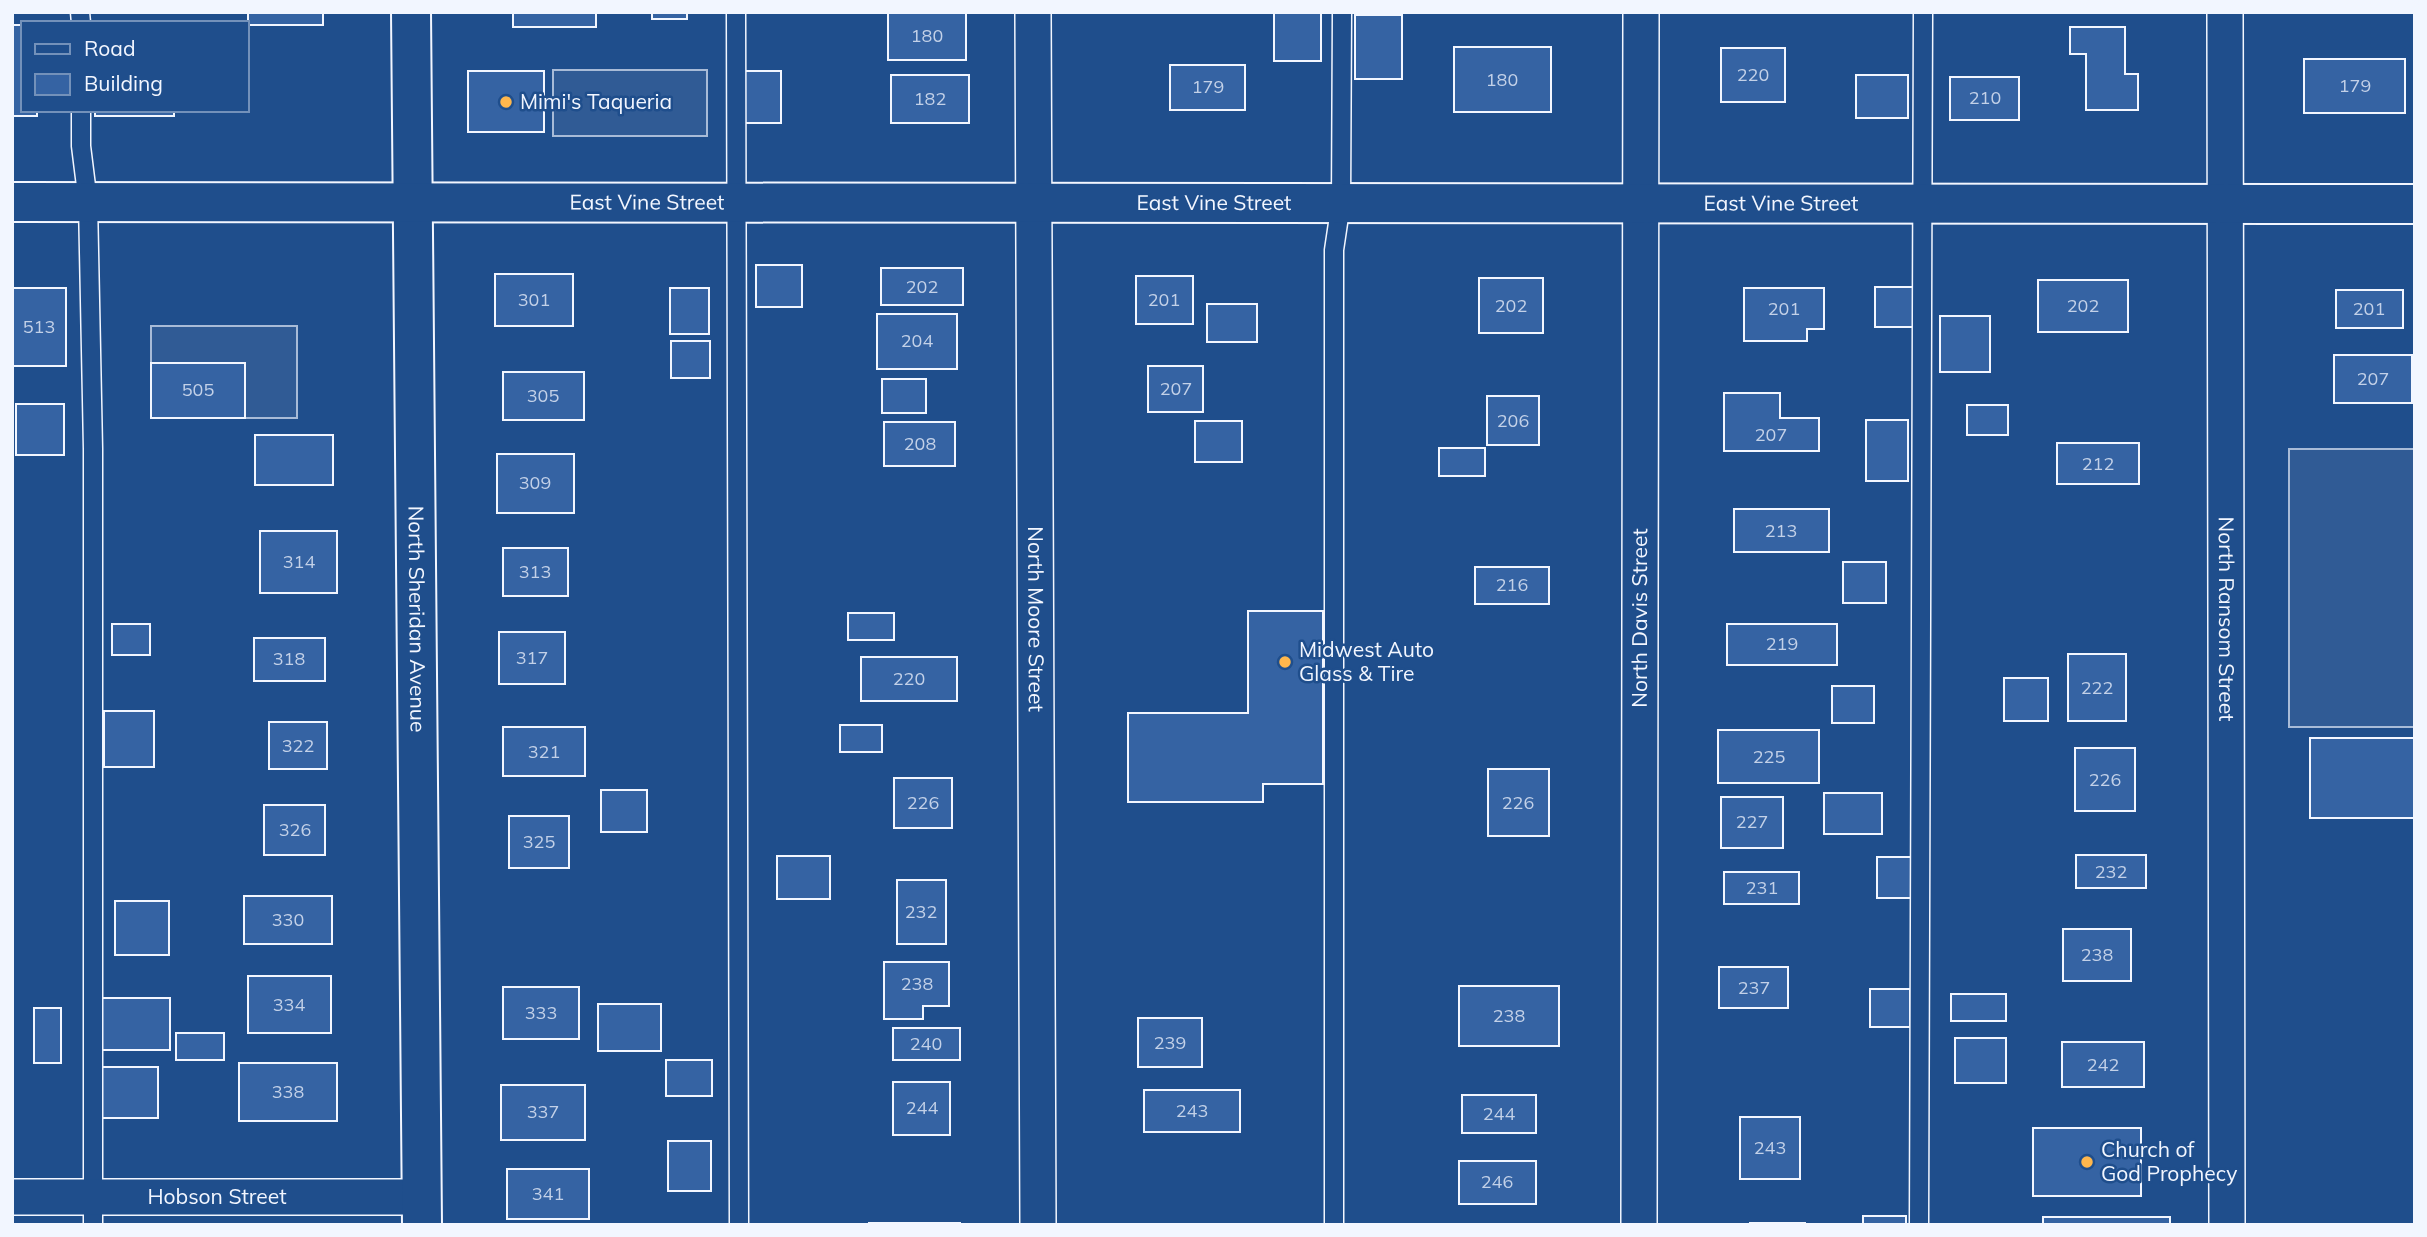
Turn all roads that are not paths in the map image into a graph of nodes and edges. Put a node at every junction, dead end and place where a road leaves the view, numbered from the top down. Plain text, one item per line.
1 (411, 12) edge
2 (736, 12) edge
3 (1033, 12) edge
4 (1342, 12) edge
5 (1641, 12) edge
6 (1923, 12) edge
7 (2225, 12) edge
8 (81, 112) edge
9 (12, 202) edge
10 (88, 202) junction
11 (412, 202) junction
12 (737, 203) junction
13 (1034, 203) junction
14 (1341, 203) junction
15 (1641, 203) junction
16 (1923, 203) junction
17 (2225, 204) junction
18 (2415, 204) edge
19 (12, 1197) edge
20 (93, 1211) edge
21 (421, 1211) edge
22 (739, 1225) edge
23 (1038, 1225) edge
24 (1334, 1225) edge
25 (1639, 1225) edge
26 (1919, 1225) edge
27 (2227, 1225) edge

1 - 11 street, North Sheridan Avenue
2 - 12 lane
3 - 13 street, North Moore Street
4 - 14 lane
5 - 15 street, North Davis Street
6 - 16 lane
7 - 17 street, North Ransom Street
8 - 10 lane
9 - 10 street, East Vine Street
10 - 11 street, East Vine Street
10 - 20 lane
11 - 12 street, East Vine Street
11 - 21 street, North Sheridan Avenue
12 - 13 street, East Vine Street
12 - 22 lane
13 - 14 street, East Vine Street
13 - 23 street, North Moore Street
14 - 15 street, East Vine Street
14 - 24 lane
15 - 16 street, East Vine Street
15 - 25 street, North Davis Street
16 - 17 street, East Vine Street
16 - 26 lane
17 - 18 street, East Vine Street
17 - 27 street, North Ransom Street
19 - 20 street, Hobson Street
20 - 21 street, Hobson Street

